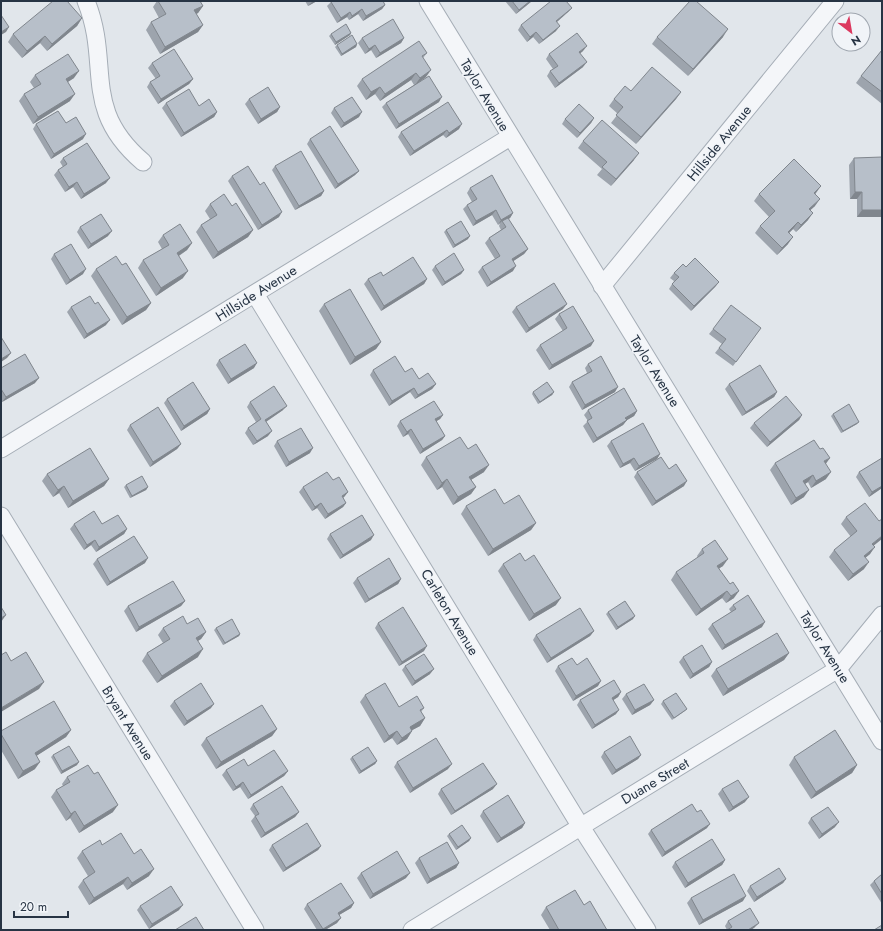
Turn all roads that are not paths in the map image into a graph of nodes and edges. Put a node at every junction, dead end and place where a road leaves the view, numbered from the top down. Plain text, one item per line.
1 (86, 1) edge
2 (428, 1) edge
3 (835, 1) edge
4 (510, 137) junction
5 (143, 162) dead end
6 (602, 286) junction
7 (254, 294) junction
8 (1, 449) edge
9 (1, 516) edge
10 (882, 615) edge
11 (838, 669) junction
12 (882, 741) edge
13 (581, 826) junction
14 (255, 930) edge
15 (412, 930) edge
16 (647, 930) edge

1 - 5 street
2 - 4 street, Taylor Avenue
3 - 6 street, Hillside Avenue
4 - 6 street, Taylor Avenue
4 - 7 street, Hillside Avenue
6 - 11 street, Taylor Avenue
7 - 8 street, Hillside Avenue
7 - 13 street, Carleton Avenue
9 - 14 street, Bryant Avenue
10 - 11 street, Duane Street
11 - 12 street, Taylor Avenue
11 - 13 street, Duane Street
13 - 15 street, Duane Street
13 - 16 street, Carleton Avenue

